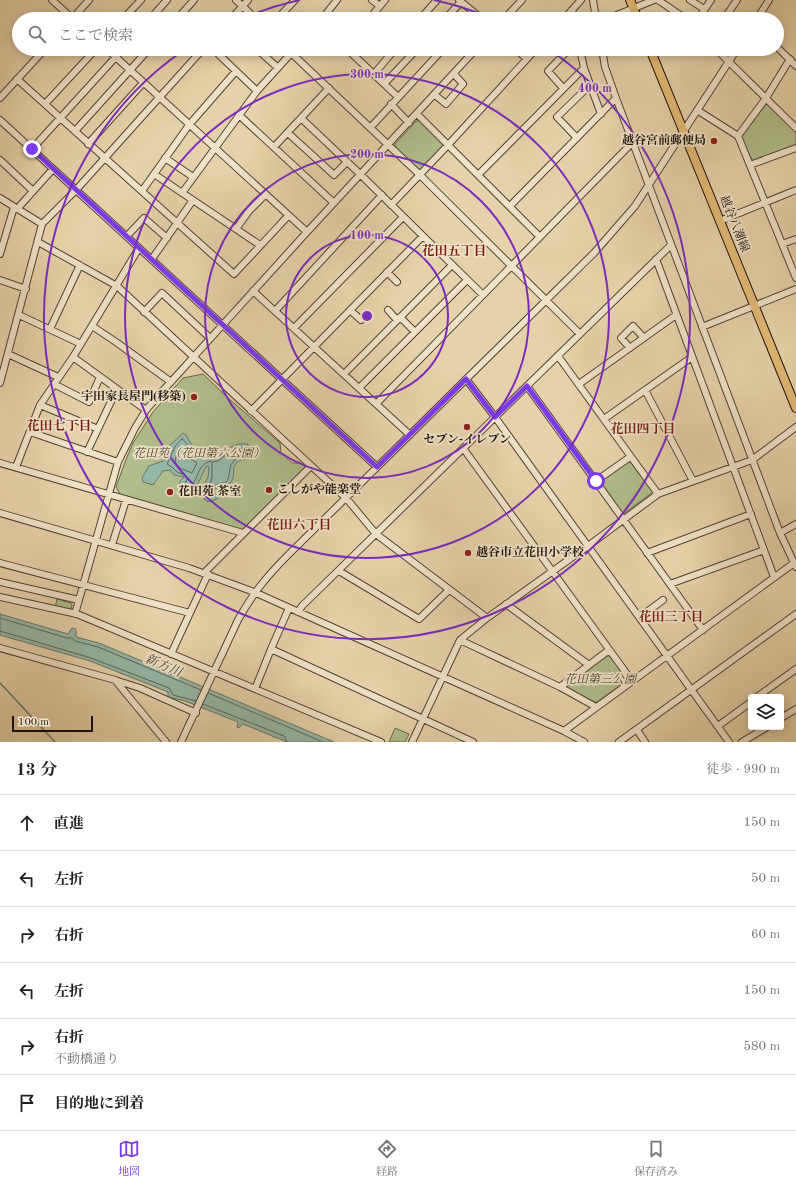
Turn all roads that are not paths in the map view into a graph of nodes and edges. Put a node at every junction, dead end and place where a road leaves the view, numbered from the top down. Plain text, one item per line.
1 (52, 0) edge
2 (89, 0) edge
3 (141, 0) edge
4 (167, 0) edge
5 (236, 0) edge
6 (248, 0) edge
7 (295, 0) edge
8 (337, 0) edge
9 (372, 0) edge
10 (385, 0) edge
11 (436, 0) edge
12 (522, 0) edge
13 (581, 0) edge
14 (593, 0) edge
15 (630, 0) edge
16 (654, 0) edge
17 (658, 0) edge
18 (690, 0) edge
19 (711, 0) edge
20 (737, 0) edge
21 (769, 0) edge
22 (191, 1) edge
23 (460, 1) edge
24 (242, 6) junction
25 (380, 6) junction
26 (634, 9) junction
27 (704, 9) junction
28 (572, 10) edge
29 (65, 12) edge
30 (79, 12) edge
31 (130, 12) edge
32 (156, 12) edge
33 (182, 12) edge
34 (237, 12) edge
35 (248, 12) edge
36 (284, 12) edge
37 (328, 12) edge
38 (375, 12) edge
39 (426, 12) edge
40 (451, 12) edge
41 (473, 12) edge
42 (511, 12) edge
43 (595, 12) edge
44 (626, 12) edge
45 (635, 12) edge
46 (676, 12) edge
47 (702, 12) edge
48 (729, 12) edge
49 (761, 12) edge
50 (784, 53) edge
51 (38, 56) edge
52 (90, 56) edge
53 (143, 56) edge
54 (197, 56) edge
55 (220, 56) edge
56 (265, 56) edge
57 (287, 56) edge
58 (297, 56) edge
59 (355, 56) edge
60 (389, 56) edge
61 (410, 56) edge
62 (436, 56) edge
63 (470, 56) edge
64 (524, 56) edge
65 (530, 56) edge
66 (562, 56) edge
67 (581, 56) edge
68 (603, 56) edge
69 (653, 56) edge
70 (723, 56) edge
71 (733, 56) edge
72 (115, 57) joint
73 (527, 59) junction
74 (790, 59) junction
75 (729, 62) junction
76 (796, 66) edge
77 (278, 68) junction
78 (584, 68) junction
79 (130, 70) junction
80 (236, 71) junction
81 (374, 74) junction
82 (454, 74) junction
83 (17, 79) junction
84 (143, 83) junction
85 (384, 84) junction
86 (590, 85) junction
87 (329, 88) junction
88 (563, 88) junction
89 (257, 91) junction
90 (435, 95) junction
91 (398, 97) junction
92 (0, 98) edge
93 (160, 98) junction
94 (616, 98) junction
95 (766, 98) junction
96 (45, 104) junction
97 (391, 104) junction
98 (697, 110) junction
99 (417, 114) junction
100 (601, 114) junction
101 (239, 115) junction
102 (60, 118) junction
103 (302, 119) junction
104 (0, 120) edge
105 (409, 122) junction
106 (189, 125) junction
107 (370, 128) junction
108 (796, 128) edge
109 (75, 131) junction
110 (684, 131) junction
111 (288, 133) junction
112 (738, 136) junction
113 (577, 138) junction
114 (633, 142) junction
115 (88, 144) junction
116 (388, 145) junction
117 (448, 145) junction
118 (274, 147) junction
119 (215, 148) junction
120 (796, 148) edge
121 (32, 149) junction
122 (105, 158) junction
123 (166, 158) junction
124 (0, 160) edge
125 (347, 162) junction
126 (750, 165) junction
127 (53, 169) junction
128 (154, 174) junction
129 (360, 174) junction
130 (420, 175) junction
131 (478, 175) junction
132 (193, 177) junction
133 (649, 186) junction
134 (76, 190) junction
135 (796, 190) edge
136 (33, 191) junction
137 (142, 191) junction
138 (182, 193) junction
139 (266, 195) junction
140 (382, 195) junction
141 (0, 198) edge
142 (193, 200) junction
143 (765, 202) junction
144 (334, 203) junction
145 (391, 205) junction
146 (510, 206) junction
147 (15, 208) junction
148 (288, 216) junction
149 (403, 217) junction
150 (720, 220) junction
151 (177, 223) junction
152 (42, 224) junction
153 (236, 229) junction
154 (307, 232) junction
155 (127, 236) junction
156 (423, 236) junction
157 (540, 237) junction
158 (166, 238) junction
159 (796, 239) edge
160 (38, 242) junction
161 (782, 244) junction
162 (260, 245) junction
163 (671, 245) junction
164 (139, 248) junction
165 (0, 254) edge
166 (152, 259) junction
167 (656, 259) junction
168 (80, 265) junction
169 (452, 265) junction
170 (512, 266) junction
171 (387, 272) junction
172 (796, 278) edge
173 (0, 280) edge
174 (467, 280) junction
175 (397, 282) dead end
176 (117, 286) junction
177 (26, 288) junction
178 (796, 289) edge
179 (253, 292) junction
180 (483, 296) junction
181 (546, 300) junction
182 (755, 306) junction
183 (350, 310) junction
184 (388, 310) dead end
185 (275, 311) junction
186 (144, 312) junction
187 (19, 315) junction
188 (676, 315) junction
189 (399, 319) junction
190 (361, 320) dead end
191 (223, 324) junction
192 (92, 326) junction
193 (702, 327) junction
194 (294, 328) junction
195 (50, 329) junction
196 (415, 332) junction
197 (580, 334) junction
198 (210, 338) junction
199 (644, 338) junction
200 (81, 344) junction
201 (314, 347) junction
202 (630, 348) junction
203 (8, 354) junction
204 (558, 356) junction
205 (73, 357) junction
206 (193, 357) junction
207 (692, 357) junction
208 (2, 369) edge
209 (344, 374) junction
210 (58, 377) junction
211 (100, 377) junction
212 (282, 379) junction
213 (466, 379) junction
214 (171, 382) junction
215 (0, 383) edge
216 (54, 384) junction
217 (579, 384) junction
218 (527, 386) junction
219 (359, 388) junction
220 (117, 389) junction
221 (645, 390) junction
222 (376, 404) junction
223 (40, 405) junction
224 (796, 408) edge
225 (146, 410) junction
226 (251, 411) junction
227 (495, 417) junction
228 (604, 419) junction
229 (796, 427) edge
230 (98, 429) junction
231 (30, 432) junction
232 (410, 435) junction
233 (463, 448) junction
234 (87, 452) junction
235 (630, 456) junction
236 (752, 460) junction
237 (118, 462) junction
238 (0, 463) edge
239 (311, 466) junction
240 (16, 467) junction
241 (377, 467) junction
242 (733, 467) junction
243 (596, 481) junction
244 (693, 481) junction
245 (108, 494) junction
246 (658, 494) junction
247 (346, 498) junction
248 (126, 500) junction
249 (0, 513) edge
250 (750, 514) junction
251 (623, 520) junction
252 (796, 524) edge
253 (243, 533) junction
254 (780, 533) junction
255 (376, 534) junction
256 (95, 540) junction
257 (112, 545) junction
258 (588, 546) junction
259 (764, 550) junction
260 (647, 553) junction
261 (0, 563) edge
262 (795, 565) edge
263 (338, 570) junction
264 (552, 572) junction
265 (206, 573) junction
266 (774, 577) junction
267 (0, 582) edge
268 (670, 584) junction
269 (82, 585) junction
270 (449, 590) junction
271 (254, 592) junction
272 (0, 597) edge
273 (78, 600) junction
274 (663, 600) dead end
275 (506, 604) junction
276 (289, 608) junction
277 (298, 612) junction
278 (190, 613) junction
279 (75, 614) junction
280 (796, 614) edge
281 (640, 617) junction
282 (487, 618) junction
283 (703, 630) junction
284 (460, 640) junction
285 (0, 648) edge
286 (271, 649) junction
287 (609, 650) junction
288 (171, 654) junction
289 (667, 655) junction
290 (589, 665) junction
291 (796, 669) edge
292 (214, 672) junction
293 (443, 677) junction
294 (114, 680) junction
295 (632, 682) junction
296 (560, 687) junction
297 (255, 689) junction
298 (692, 689) junction
299 (761, 694) edge
300 (748, 704) edge
301 (596, 707) junction
302 (796, 709) edge
303 (196, 713) junction
304 (784, 716) edge
305 (424, 719) junction
306 (718, 726) junction
307 (564, 730) junction
308 (637, 730) junction
309 (762, 730) edge
310 (166, 742) edge
311 (181, 742) edge
312 (381, 742) edge
313 (412, 742) edge
314 (473, 742) edge
315 (584, 742) edge
316 (619, 742) edge
317 (645, 742) edge
318 (729, 742) edge
319 (742, 742) edge

1 - 29 street
2 - 30 street
3 - 31 street
4 - 32 street
5 - 24 street
6 - 24 street
7 - 36 street
8 - 37 street
9 - 25 street
10 - 25 street
11 - 39 street
12 - 42 street
13 - 28 street
14 - 43 street
15 - 26 main road
16 - 26 street
17 - 46 street
18 - 27 street
19 - 27 street
20 - 48 street
21 - 49 street
22 - 33 street
23 - 40 street
23 - 41 street
24 - 34 street
24 - 35 street
25 - 38 street
26 - 44 street
26 - 45 main road
27 - 47 street
50 - 74 street
51 - 83 street
52 - 96 street
53 - 79 street
54 - 93 street
55 - 80 street
56 - 77 street
57 - 77 street
58 - 87 street
59 - 81 street
60 - 81 street
61 - 85 street
62 - 91 street
63 - 82 street
64 - 73 street
65 - 73 street
66 - 88 street
67 - 78 street
68 - 94 street
69 - 110 main road, 越谷八潮線
70 - 75 street
71 - 75 street
72 - 79 street
72 - 102 street
73 - 117 street
74 - 76 street
74 - 95 street
75 - 95 street
75 - 98 street
77 - 89 street
78 - 86 street
78 - 88 street
79 - 84 street
79 - 109 street
80 - 89 street
80 - 106 street
81 - 85 street
82 - 90 street
82 - 90 street
83 - 92 street
83 - 96 street
84 - 93 street
84 - 115 street
85 - 91 street
86 - 100 street
86 - 113 street
87 - 103 street
87 - 107 street
88 - 131 street
89 - 101 street
90 - 99 street
91 - 97 street
93 - 106 street
93 - 122 street
94 - 100 street
94 - 114 street
95 - 108 street
95 - 112 street
96 - 102 street
97 - 105 street
97 - 107 street
98 - 110 street
98 - 112 street
99 - 105 street
99 - 117 street
100 - 113 street
101 - 118 street
101 - 119 street
102 - 109 street
102 - 121 street
103 - 111 street
103 - 125 street
104 - 121 street
105 - 116 street
106 - 119 street
106 - 123 street
107 - 116 street
109 - 115 street
110 - 133 street
110 - 150 main road, 越谷八潮線
111 - 118 street
111 - 125 street
112 - 126 street
113 - 146 street
114 - 133 street
114 - 157 street
115 - 122 street
116 - 129 street
116 - 130 street
117 - 130 street
117 - 131 street
118 - 144 street
119 - 132 street
119 - 139 street
120 - 126 street
121 - 127 street
122 - 134 street
122 - 137 street
123 - 128 street
123 - 132 street
124 - 136 street
125 - 129 street
126 - 143 street
127 - 134 street
127 - 136 street
128 - 137 street
128 - 138 street
129 - 140 street
129 - 144 street
130 - 145 street
130 - 170 street
131 - 146 street
132 - 138 street
133 - 163 street
133 - 181 street
134 - 152 street
134 - 155 street
135 - 143 street
136 - 147 street
137 - 151 street
138 - 142 street
139 - 148 street
139 - 153 street
140 - 145 street
140 - 185 street
141 - 147 street
142 - 151 street
142 - 153 street
143 - 150 street
143 - 161 street
144 - 154 street
145 - 149 street
146 - 157 street
147 - 152 street
147 - 165 street
148 - 154 street
148 - 162 street
149 - 156 street
149 - 194 street
150 - 182 main road, 越谷八潮線
151 - 158 street
151 - 162 street
152 - 160 street
153 - 162 street
154 - 179 street
155 - 158 street
155 - 164 street
156 - 169 street
156 - 171 street
157 - 170 street
158 - 166 street
159 - 161 street
160 - 168 street
160 - 177 street
161 - 172 street
163 - 167 street
163 - 193 street
164 - 166 street
164 - 176 street
166 - 191 street
167 - 188 street
167 - 197 street
168 - 176 street
168 - 195 street
169 - 174 street
169 - 189 street
170 - 180 street
170 - 181 street
171 - 175 street
171 - 183 street
173 - 177 street
174 - 180 street
174 - 196 street
176 - 186 street
176 - 192 street
177 - 187 street
178 - 182 street
179 - 185 street
179 - 191 street
180 - 222 street
181 - 197 street
181 - 213 street
182 - 193 street
182 - 224 main road, 越谷八潮線
183 - 190 street
183 - 201 street
184 - 189 street
185 - 194 street
186 - 198 street
186 - 206 street
187 - 195 street
187 - 203 street
188 - 199 street
188 - 207 street
189 - 196 street
189 - 209 street
191 - 198 street
191 - 212 street
192 - 200 street
192 - 214 street
193 - 236 street
194 - 201 street
195 - 200 street
196 - 219 street
197 - 204 street
198 - 206 street
199 - 202 street
199 - 202 street
200 - 205 street
201 - 209 street
201 - 212 street
202 - 217 street
203 - 208 street
203 - 210 street
204 - 217 street
204 - 218 street
205 - 210 street
205 - 211 street
206 - 214 street
206 - 226 street
207 - 221 street
207 - 242 street
208 - 215 street
209 - 219 street
210 - 216 street
211 - 216 street
211 - 220 street
212 - 226 street
212 - 241 street
213 - 227 street
213 - 232 street
214 - 225 street
216 - 223 street
217 - 228 street
218 - 227 street
218 - 243 street
219 - 222 street
220 - 225 street
220 - 230 street
221 - 228 street
221 - 244 street
222 - 232 street
223 - 230 street
223 - 231 street
225 - 237 street
226 - 239 street
227 - 233 street
227 - 258 street
228 - 235 street
229 - 236 street
230 - 234 street
231 - 234 street
231 - 240 street
232 - 241 street
233 - 255 street
233 - 264 street
234 - 237 street
235 - 243 street
235 - 246 street
236 - 242 street
236 - 254 street
237 - 245 street
238 - 240 street
239 - 247 street
239 - 253 street
240 - 245 street
241 - 247 street
242 - 244 street
242 - 250 street
243 - 251 street
244 - 246 street
245 - 248 street
245 - 256 street
246 - 251 street
247 - 255 street
247 - 271 street
248 - 253 street
248 - 257 street
249 - 256 street
250 - 259 street
250 - 260 street
251 - 258 street
251 - 260 street
252 - 254 street
253 - 265 street
254 - 262 street
255 - 263 street
255 - 270 street
256 - 257 street
256 - 269 street
257 - 265 street
258 - 264 street
258 - 281 street
259 - 266 street
259 - 268 street
260 - 268 street
261 - 269 street
262 - 266 street
263 - 270 street
263 - 277 street
264 - 275 street
264 - 287 street
265 - 271 street
265 - 278 street
266 - 283 street
267 - 273 street
268 - 283 street
269 - 273 street
269 - 278 street
270 - 282 street
271 - 276 street
271 - 292 street
272 - 279 street
273 - 279 street
274 - 281 street
275 - 282 street
275 - 290 street
276 - 277 street
276 - 286 street
277 - 293 street
278 - 288 street
279 - 288 street
280 - 298 street
281 - 289 street
282 - 284 street
283 - 289 street
284 - 293 street
284 - 296 street
285 - 294 street
286 - 297 street
286 - 305 street
287 - 290 street
287 - 295 street
288 - 292 street
289 - 295 street
289 - 298 street
290 - 296 street
291 - 299 street
292 - 297 street
292 - 303 street
293 - 305 street
293 - 307 street
294 - 303 street
294 - 310 street
295 - 301 street
296 - 301 street
297 - 312 street
298 - 306 street
298 - 308 street
300 - 306 street
301 - 307 street
302 - 304 street
303 - 311 street
305 - 313 street
305 - 314 street
306 - 318 street
307 - 315 street
308 - 316 street
308 - 317 street
309 - 319 street

